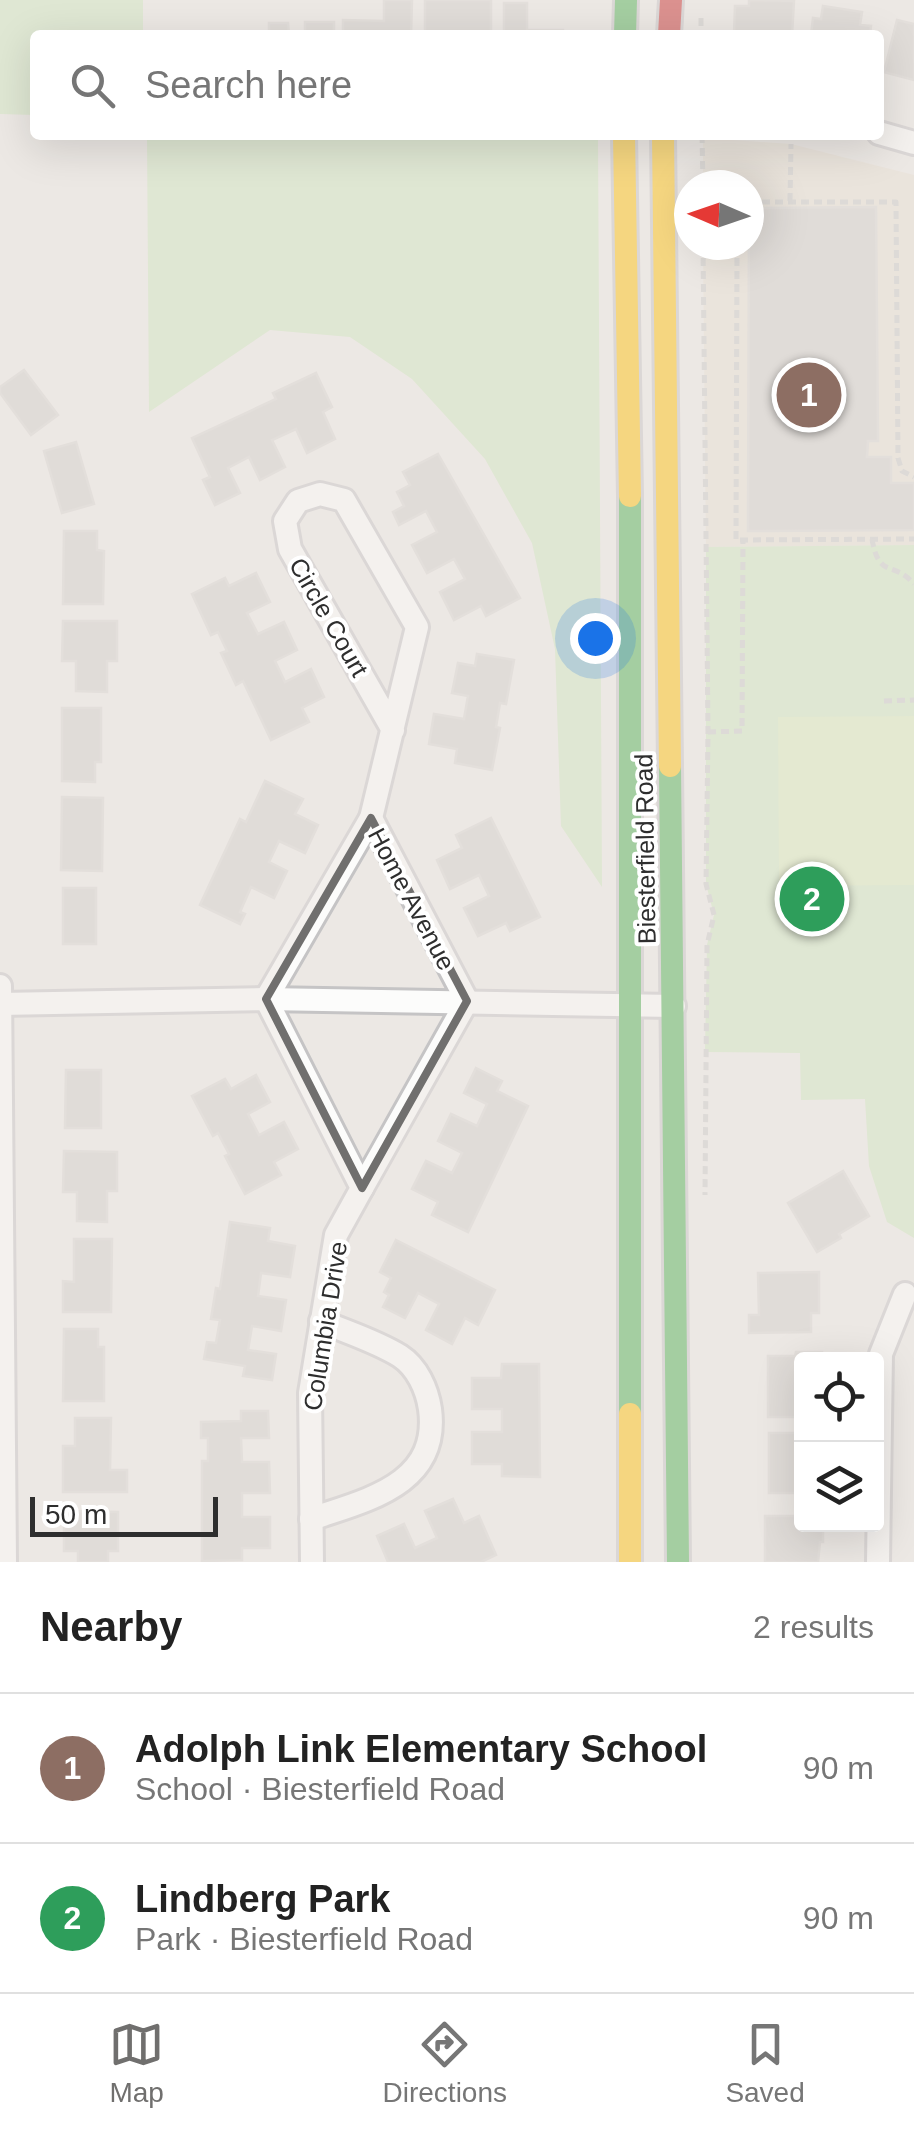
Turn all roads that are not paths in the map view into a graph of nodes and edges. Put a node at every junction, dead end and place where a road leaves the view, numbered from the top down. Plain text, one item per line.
1 (626, 0) edge
2 (671, 0) edge
3 (625, 30) edge
4 (669, 30) edge
5 (884, 134) edge
6 (624, 140) edge
7 (664, 140) edge
8 (914, 143) edge
9 (393, 730) junction
10 (371, 818) junction
11 (0, 986) edge
12 (266, 999) junction
13 (466, 1001) junction
14 (0, 1004) edge
15 (630, 1004) junction
16 (674, 1006) junction
17 (362, 1188) junction
18 (905, 1294) dead end
19 (321, 1320) junction
20 (311, 1519) junction
21 (5, 1562) edge
22 (312, 1562) edge
23 (630, 1562) edge
24 (678, 1562) edge
25 (878, 1562) edge

1 - 3 street
2 - 4 street
5 - 8 street
6 - 15 street, Biesterfield Road
7 - 16 street, Biesterfield Road
9 - 9 street, Circle Court
9 - 10 street, Circle Court
10 - 12 street, Home Avenue
10 - 13 street, Home Avenue
11 - 14 street
12 - 13 street, Home Avenue
12 - 14 street, Home Avenue
12 - 17 street
13 - 15 street, Home Avenue
13 - 17 street, Columbia Drive
14 - 21 street
15 - 16 street, Home Avenue
15 - 23 street, Biesterfield Road
16 - 24 street, Biesterfield Road
17 - 19 street, Columbia Drive
18 - 25 street
19 - 20 street, Columbia Drive
19 - 20 street
20 - 22 street, Columbia Drive

